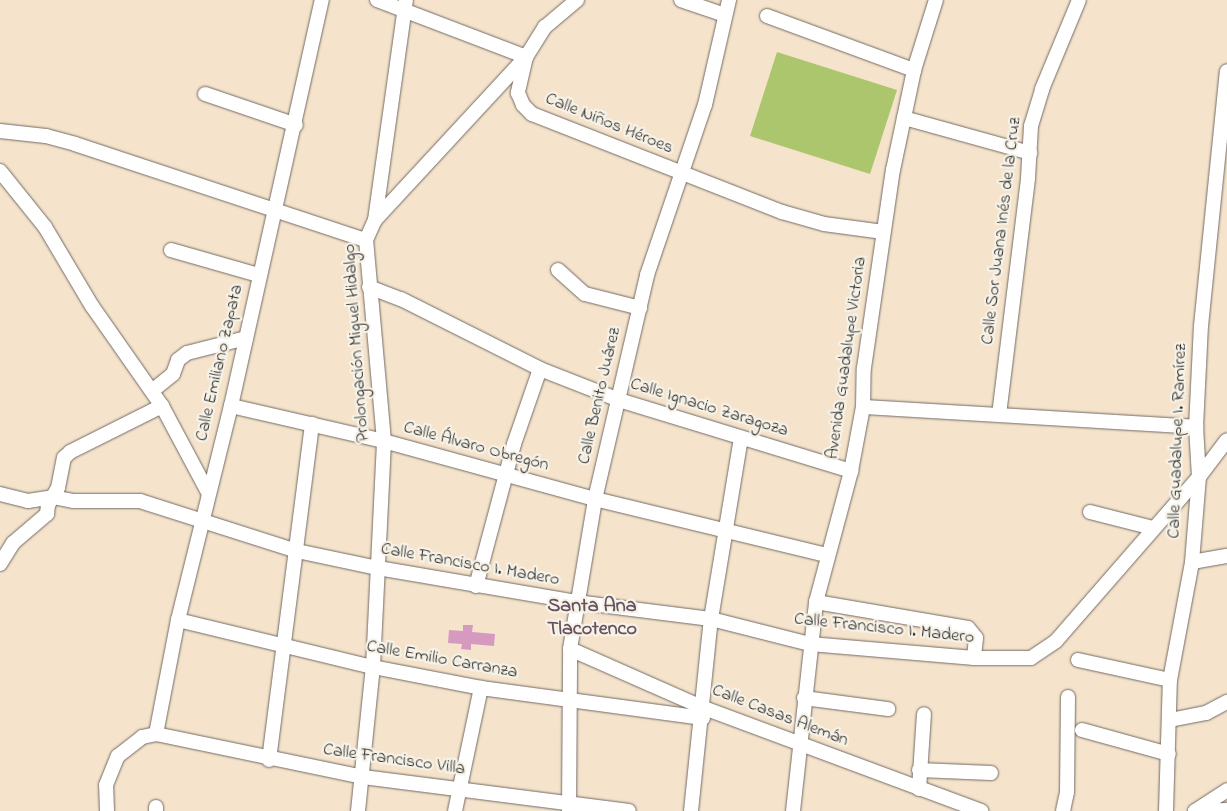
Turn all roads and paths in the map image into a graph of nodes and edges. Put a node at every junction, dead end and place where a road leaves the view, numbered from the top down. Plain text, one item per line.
1 (322, 0) edge
2 (377, 0) edge
3 (577, 0) edge
4 (681, 0) edge
5 (729, 0) edge
6 (936, 0) edge
7 (1079, 0) edge
8 (405, 5) edge
9 (725, 15) junction
10 (767, 16) dead end
11 (526, 56) junction
12 (914, 70) junction
13 (1227, 71) edge
14 (205, 94) dead end
15 (1226, 104) edge
16 (904, 118) junction
17 (296, 125) junction
18 (0, 131) edge
19 (1030, 153) junction
20 (0, 171) edge
21 (680, 173) junction
22 (276, 212) junction
23 (375, 220) junction
24 (883, 232) junction
25 (366, 240) junction
26 (171, 250) dead end
27 (558, 270) dead end
28 (259, 275) junction
29 (368, 287) junction
30 (640, 308) junction
31 (246, 338) junction
32 (540, 369) junction
33 (152, 391) junction
34 (619, 400) junction
35 (162, 406) junction
36 (232, 406) junction
37 (863, 407) junction
38 (999, 415) junction
39 (312, 424) junction
40 (1196, 427) junction
41 (741, 438) junction
42 (1227, 440) edge
43 (384, 442) junction
44 (851, 471) junction
45 (508, 474) junction
46 (1199, 477) junction
47 (208, 492) junction
48 (0, 494) edge
49 (52, 497) junction
50 (595, 499) junction
51 (1090, 512) dead end
52 (202, 521) junction
53 (1153, 528) junction
54 (725, 530) junction
55 (297, 551) junction
56 (827, 555) junction
57 (1227, 556) edge
58 (1192, 562) junction
59 (0, 564) edge
60 (378, 568) junction
61 (476, 586) junction
62 (576, 602) junction
63 (816, 602) junction
64 (712, 619) junction
65 (178, 620) junction
66 (810, 644) junction
67 (285, 645) junction
68 (570, 649) junction
69 (974, 658) junction
70 (1078, 660) dead end
71 (373, 667) junction
72 (1170, 680) junction
73 (481, 688) junction
74 (1068, 697) dead end
75 (804, 698) junction
76 (568, 700) junction
77 (1227, 702) edge
78 (888, 709) dead end
79 (703, 713) junction
80 (924, 714) dead end
81 (1170, 720) junction
82 (1082, 730) dead end
83 (156, 734) junction
84 (800, 744) junction
85 (1170, 754) junction
86 (269, 760) junction
87 (919, 770) junction
88 (991, 773) dead end
89 (363, 778) junction
90 (459, 788) junction
91 (919, 789) junction
92 (1227, 790) edge
93 (569, 806) edge
94 (1227, 810) edge
95 (107, 811) edge
96 (358, 811) edge
97 (455, 811) edge
98 (629, 811) edge
99 (692, 811) edge
100 (793, 811) edge
101 (980, 811) edge
102 (1064, 811) edge
103 (1166, 811) edge
104 (1192, 811) edge
105 (1195, 811) edge

1 - 17 street, Calle Emiliano Zapata
2 - 8 street
3 - 11 street
4 - 9 street
5 - 9 street, Calle Benito Juárez
6 - 12 street, Avenida Guadalupe Victoria
7 - 19 street, Calle Sor Juana Inés de la Cruz
8 - 11 street
8 - 23 street, Prolongación Miguel Hidalgo
9 - 21 street, Calle Benito Juárez
10 - 12 street
11 - 21 street, Calle Niños Héroes
11 - 23 street
12 - 16 street, Avenida Guadalupe Victoria
13 - 15 street, Calle Guadalupe I. Ramírez
14 - 17 street
15 - 40 street, Calle Guadalupe I. Ramírez
16 - 19 street
16 - 24 street, Avenida Guadalupe Victoria
17 - 22 street, Calle Emiliano Zapata
18 - 22 street
19 - 38 street, Calle Sor Juana Inés de la Cruz
20 - 33 street
21 - 24 street, Calle Niños Héroes
21 - 30 street, Calle Benito Juárez
22 - 25 street
22 - 28 street, Calle Emiliano Zapata
23 - 25 street, Prolongación Miguel Hidalgo
24 - 37 street, Avenida Guadalupe Victoria
25 - 29 street, Prolongación Miguel Hidalgo
26 - 28 street
27 - 30 street
28 - 31 street, Calle Emiliano Zapata
29 - 32 street, Calle Ignacio Zaragoza
29 - 43 street, Prolongación Miguel Hidalgo
30 - 34 street, Calle Benito Juárez
31 - 33 street
31 - 36 street, Calle Emiliano Zapata
32 - 34 street, Calle Ignacio Zaragoza
32 - 45 street
33 - 35 street
34 - 41 street, Calle Ignacio Zaragoza
34 - 50 street, Calle Benito Juárez
35 - 47 street
35 - 49 street
36 - 39 street, Calle Álvaro Obregón
36 - 47 street, Calle Emiliano Zapata
37 - 38 street
37 - 44 street, Avenida Guadalupe Victoria
38 - 40 street
39 - 43 street, Calle Álvaro Obregón
39 - 55 street
40 - 46 street, Calle Guadalupe I. Ramírez
41 - 44 street, Calle Ignacio Zaragoza
41 - 54 street
42 - 46 street
43 - 45 street, Calle Álvaro Obregón
43 - 60 street, Prolongación Miguel Hidalgo
44 - 56 street, Avenida Guadalupe Victoria
45 - 50 street, Calle Álvaro Obregón
45 - 61 street
46 - 53 street
46 - 58 street, Calle Guadalupe I. Ramírez
47 - 52 street, Calle Emiliano Zapata
48 - 49 street, Calle Francisco I. Madero
49 - 52 street, Calle Francisco I. Madero
49 - 59 street
50 - 54 street, Calle Álvaro Obregón
50 - 62 street, Calle Benito Juárez
51 - 53 street
52 - 55 street, Calle Francisco I. Madero
52 - 65 street, Calle Emiliano Zapata
53 - 69 street, Calle Francisco I. Madero
54 - 56 street, Calle Álvaro Obregón
54 - 64 street
55 - 60 street, Calle Francisco I. Madero
55 - 67 street
56 - 63 street, Avenida Guadalupe Victoria
57 - 58 street
58 - 72 street, Calle Guadalupe I. Ramírez
60 - 61 street, Calle Francisco I. Madero
60 - 71 street, Prolongación Miguel Hidalgo
61 - 62 street, Calle Francisco I. Madero
62 - 64 street, Calle Francisco I. Madero
62 - 68 street, Calle Benito Juárez
63 - 66 street, Avenida Guadalupe Victoria
63 - 69 street
64 - 66 street, Calle Francisco I. Madero
64 - 79 street
65 - 67 street, Calle Emilio Carranza
65 - 83 street, Calle Emiliano Zapata
66 - 69 street, Calle Francisco I. Madero
66 - 75 street, Avenida Guadalupe Victoria
67 - 71 street, Calle Emilio Carranza
67 - 86 street
68 - 76 street, Calle Benito Juárez
68 - 79 street, Calle Casas Alemán
70 - 72 street
71 - 73 street, Calle Emilio Carranza
71 - 89 street, Prolongación Miguel Hidalgo
72 - 81 street, Calle Guadalupe I. Ramírez
73 - 76 street, Calle Emilio Carranza
73 - 90 street
74 - 102 street
75 - 78 street
75 - 84 street, Avenida Guadalupe Victoria
76 - 79 street, Calle Emilio Carranza
76 - 93 street, Calle Benito Juárez
77 - 81 street
79 - 84 street, Calle Casas Alemán
79 - 99 street
80 - 87 street
81 - 85 street, Calle Guadalupe I. Ramírez
82 - 85 street
83 - 86 street, Calle Francisco Villa
83 - 95 street
84 - 91 street, Calle Casas Alemán
84 - 100 street, Avenida Guadalupe Victoria
85 - 103 street, Calle Guadalupe I. Ramírez
86 - 89 street, Calle Francisco Villa
87 - 88 street
87 - 91 street
89 - 90 street, Calle Francisco Villa
89 - 96 street, Prolongación Miguel Hidalgo
90 - 93 street, Calle Francisco Villa
90 - 97 street
91 - 101 street, Calle Casas Alemán
92 - 105 street
93 - 98 street, Calle Francisco Villa
94 - 105 street
104 - 105 street

